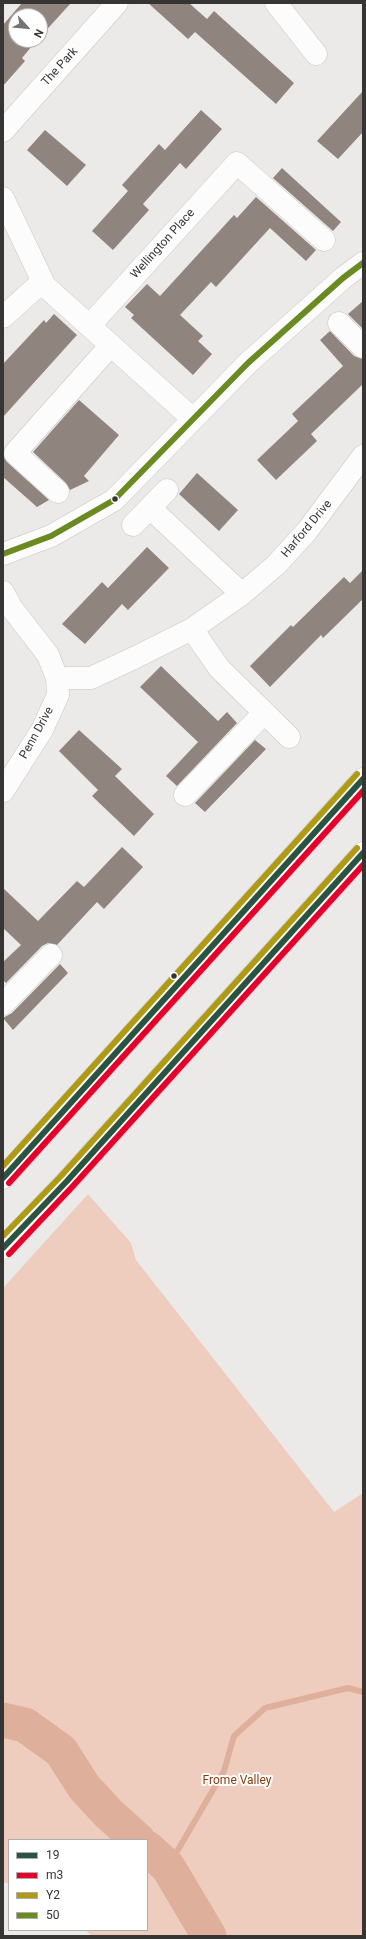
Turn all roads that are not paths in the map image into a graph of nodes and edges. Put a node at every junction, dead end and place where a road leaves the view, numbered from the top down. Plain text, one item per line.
1 (117, 3) edge
2 (277, 4) edge
3 (316, 54) dead end
4 (3, 131) edge
5 (3, 198) edge
6 (324, 240) dead end
7 (363, 263) edge
8 (42, 282) junction
9 (3, 317) edge
10 (339, 323) dead end
11 (90, 326) junction
12 (111, 345) junction
13 (363, 347) edge
14 (193, 419) junction
15 (363, 456) edge
16 (167, 490) dead end
17 (58, 492) dead end
18 (150, 508) junction
19 (133, 525) dead end
20 (3, 554) edge
21 (3, 592) edge
22 (242, 594) junction
23 (192, 629) junction
24 (57, 678) junction
25 (264, 713) junction
26 (289, 737) dead end
27 (363, 779) edge
28 (3, 791) edge
29 (185, 795) dead end
30 (363, 853) edge
31 (51, 955) dead end
32 (3, 1004) edge
33 (3, 1178) edge
34 (3, 1248) edge

1 - 4 main road, The Park
2 - 3 main road
5 - 8 main road
6 - 11 main road, Wellington Place
7 - 14 main road
8 - 9 main road
8 - 11 main road
10 - 13 main road
11 - 12 main road
12 - 14 main road
12 - 17 main road
14 - 20 main road
15 - 22 main road, Harford Drive
16 - 18 main road
18 - 19 main road
18 - 22 main road
21 - 24 main road, Penn Drive
22 - 23 main road, Harford Drive
23 - 24 main road, Harford Drive
23 - 25 main road
24 - 28 main road, Penn Drive
25 - 26 main road
25 - 29 main road
27 - 33 main road
30 - 34 main road
31 - 32 main road

